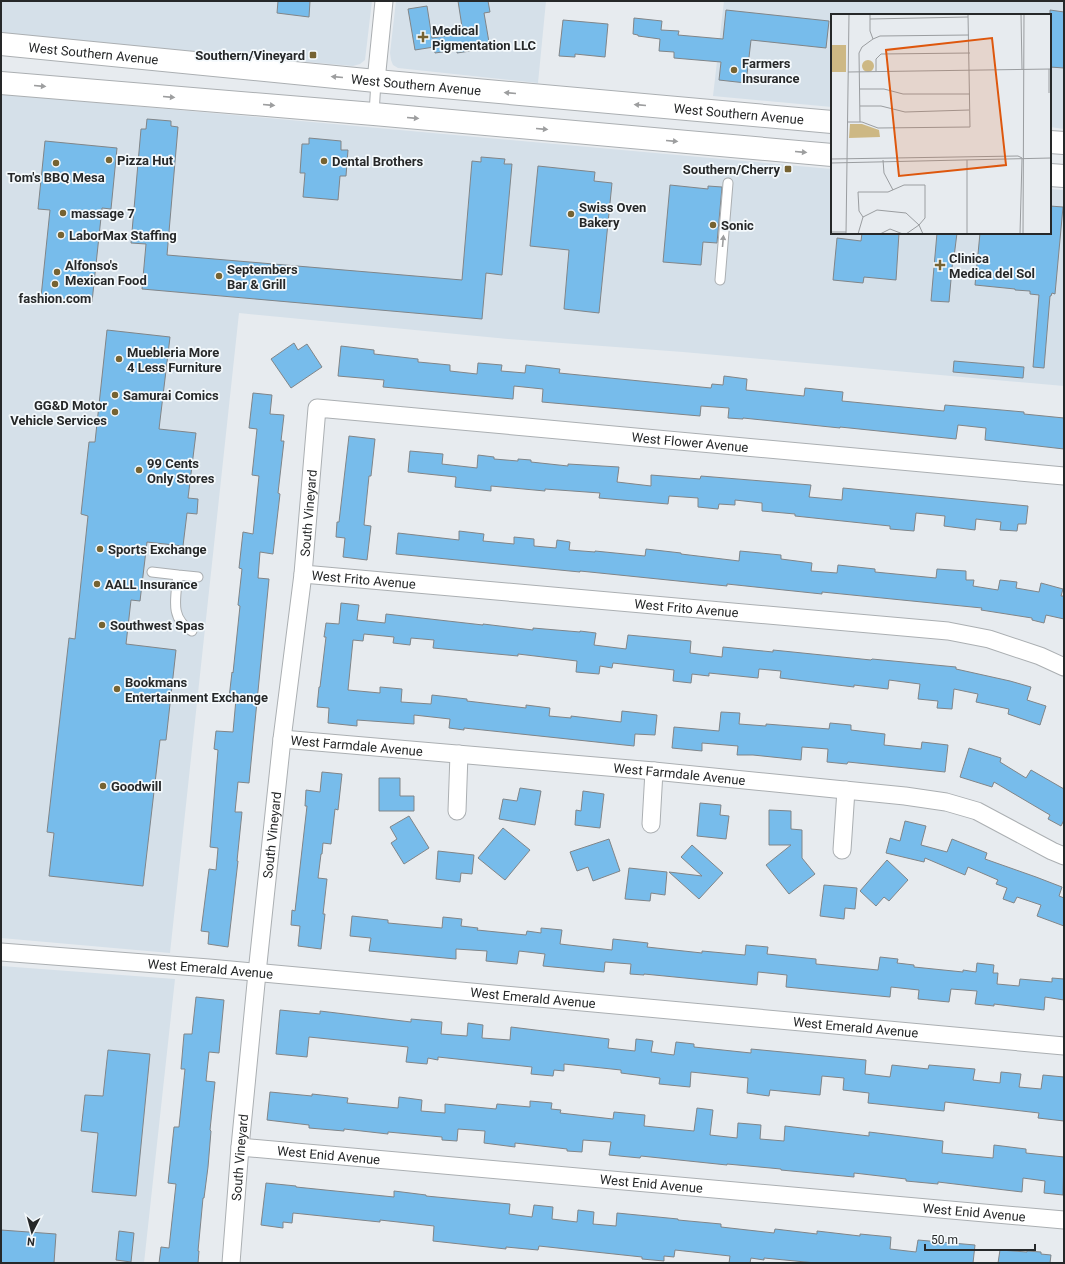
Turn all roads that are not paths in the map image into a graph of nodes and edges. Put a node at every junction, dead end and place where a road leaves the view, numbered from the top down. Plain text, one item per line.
1 (384, 1) edge
2 (1, 44) edge
3 (376, 81) junction
4 (1, 83) edge
5 (374, 114) junction
6 (831, 122) edge
7 (1051, 142) edge
8 (1064, 143) edge
9 (831, 155) edge
10 (1051, 174) edge
11 (1064, 176) edge
12 (728, 184) dead end
13 (720, 280) dead end
14 (317, 408) joint
15 (1064, 476) edge
16 (152, 572) dead end
17 (303, 574) junction
18 (178, 575) junction
19 (198, 577) dead end
20 (192, 631) dead end
21 (1064, 667) edge
22 (282, 739) junction
23 (459, 754) junction
24 (654, 771) junction
25 (846, 790) junction
26 (457, 811) dead end
27 (651, 824) dead end
28 (842, 850) dead end
29 (1064, 856) edge
30 (1, 952) edge
31 (257, 973) junction
32 (1064, 1046) edge
33 (240, 1147) junction
34 (1064, 1220) edge
35 (231, 1263) edge

1 - 3 street
3 -> 2 main road, West Southern Avenue
3 - 5 lane
6 -> 3 main road, West Southern Avenue
4 -> 5 main road
5 -> 9 main road
7 - 8 main road
10 - 11 main road
13 -> 12 lane
14 - 15 street, West Flower Avenue
14 - 17 street, South Vineyard
16 - 18 lane
17 - 21 street, West Frito Avenue
17 - 22 street, South Vineyard
18 - 19 lane
18 - 20 lane
22 - 23 street, West Farmdale Avenue
22 - 31 street, South Vineyard
23 - 24 street, West Farmdale Avenue
23 - 26 street
24 - 25 street, West Farmdale Avenue
24 - 27 street
25 - 28 street
25 - 29 street, West Farmdale Avenue
30 - 31 street, West Emerald Avenue
31 - 32 street, West Emerald Avenue
31 - 33 street, South Vineyard
33 - 34 street, West Enid Avenue
33 - 35 street, South Vineyard

